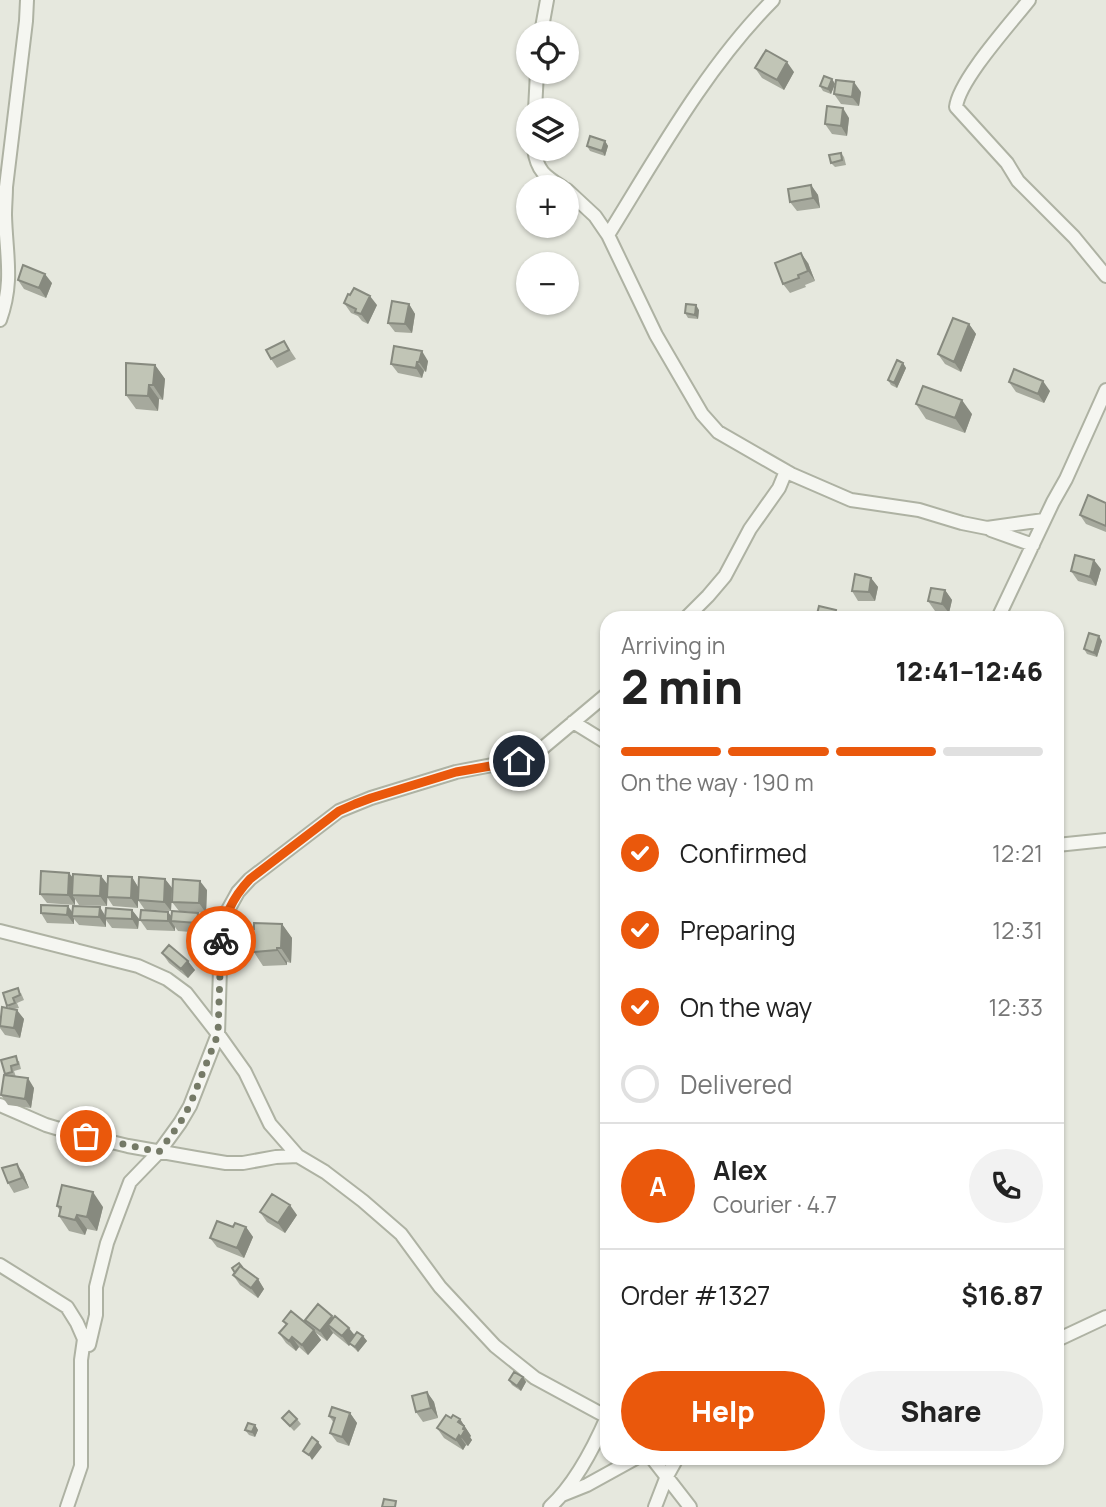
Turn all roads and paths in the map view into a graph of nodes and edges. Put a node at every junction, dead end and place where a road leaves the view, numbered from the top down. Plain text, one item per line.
1 (27, 0) edge
2 (547, 0) edge
3 (772, 0) edge
4 (1029, 0) edge
5 (543, 21) edge
6 (579, 200) edge
7 (608, 235) junction
8 (3, 238) edge
9 (1106, 276) edge
10 (0, 320) edge
11 (1106, 390) edge
12 (786, 471) junction
13 (1044, 520) junction
14 (987, 528) junction
15 (1032, 545) junction
16 (693, 611) edge
17 (1001, 611) edge
18 (600, 700) edge
19 (573, 722) junction
20 (600, 739) edge
21 (1106, 840) edge
22 (1064, 844) edge
23 (0, 931) edge
24 (218, 1034) junction
25 (0, 1105) edge
26 (159, 1152) junction
27 (299, 1156) junction
28 (0, 1265) edge
29 (1106, 1317) edge
30 (1064, 1337) edge
31 (89, 1345) dead end
32 (600, 1413) edge
33 (600, 1431) edge
34 (623, 1465) edge
35 (658, 1465) edge
36 (673, 1465) edge
37 (667, 1476) junction
38 (561, 1495) junction
39 (67, 1507) edge
40 (550, 1507) edge
41 (656, 1507) edge
42 (690, 1507) edge

1 - 8 street
2 - 5 street
3 - 7 street
4 - 9 street
6 - 7 street
7 - 12 street
8 - 10 street
11 - 13 street
12 - 14 street
12 - 16 street
13 - 14 street
13 - 15 street
14 - 15 street
15 - 17 street
18 - 19 street
19 - 20 street
19 - 24 street
21 - 22 street
23 - 24 street
24 - 26 street
24 - 27 street
25 - 26 street
26 - 27 street
26 - 31 street
27 - 32 street
28 - 39 street
29 - 30 street
33 - 38 street
34 - 38 street
35 - 37 street
36 - 37 street
37 - 41 street
37 - 42 street
38 - 40 street

